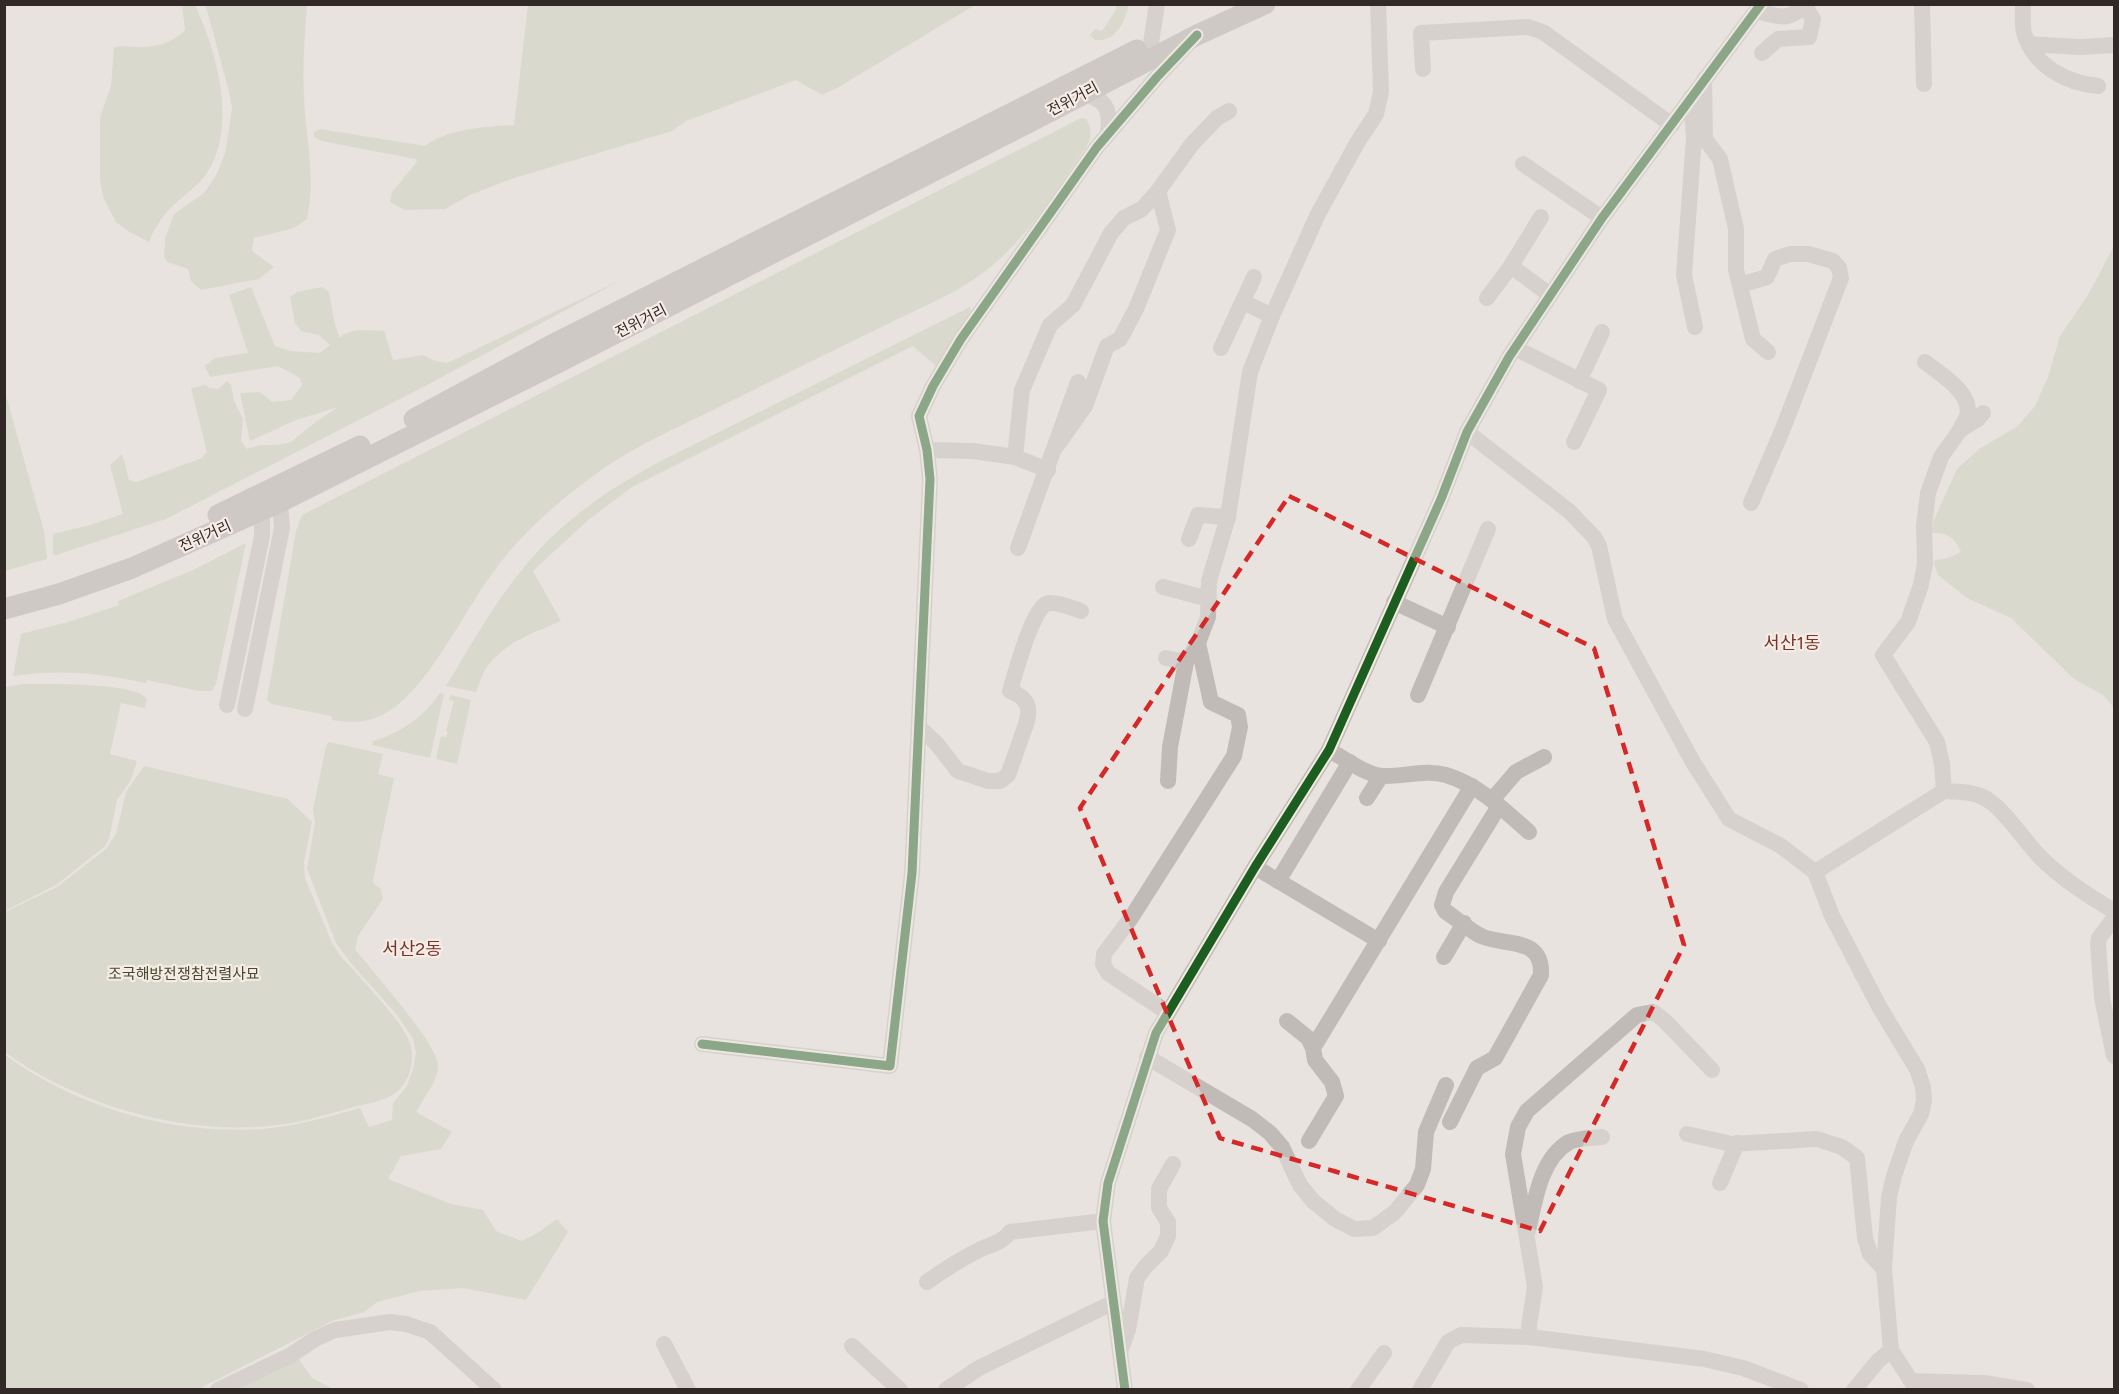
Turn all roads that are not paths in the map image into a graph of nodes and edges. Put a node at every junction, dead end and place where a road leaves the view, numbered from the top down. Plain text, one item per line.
1 (1157, 4) edge
2 (1230, 4) edge
3 (1265, 4) edge
4 (1378, 4) edge
5 (1923, 4) edge
6 (2023, 4) edge
7 (1806, 5) edge
8 (1758, 8) edge
9 (1197, 34) junction
10 (1152, 43) junction
11 (2029, 44) junction
12 (2115, 45) edge
13 (1762, 53) dead end
14 (1423, 69) dead end
15 (1704, 79) junction
16 (1924, 84) dead end
17 (2098, 86) dead end
18 (1082, 94) junction
19 (1691, 97) junction
20 (1229, 111) dead end
21 (1672, 125) junction
22 (1108, 132) junction
23 (1523, 164) dead end
24 (1158, 191) junction
25 (1541, 217) dead end
26 (1602, 218) junction
27 (1511, 266) junction
28 (1254, 277) dead end
29 (1740, 285) junction
30 (1550, 296) junction
31 (1487, 298) dead end
32 (1242, 302) junction
33 (1272, 316) junction
34 (1695, 327) dead end
35 (1602, 332) dead end
36 (1221, 348) dead end
37 (1515, 348) junction
38 (1768, 352) dead end
39 (1924, 362) dead end
40 (1580, 381) junction
41 (1078, 382) dead end
42 (1983, 413) dead end
43 (1960, 430) junction
44 (1467, 432) junction
45 (1574, 442) dead end
46 (1056, 447) junction
47 (927, 450) junction
48 (1015, 457) junction
49 (1048, 470) junction
50 (1750, 503) dead end
51 (271, 506) junction
52 (1227, 517) junction
53 (1488, 529) dead end
54 (1189, 540) dead end
55 (1018, 548) dead end
56 (1163, 587) dead end
57 (4, 595) edge
58 (1209, 599) junction
59 (1394, 602) junction
60 (4, 609) edge
61 (1081, 611) dead end
62 (1448, 627) junction
63 (1198, 643) junction
64 (1166, 658) dead end
65 (1186, 662) junction
66 (1418, 696) dead end
67 (227, 705) dead end
68 (245, 709) dead end
69 (919, 727) junction
70 (1329, 750) junction
71 (1544, 757) dead end
72 (1350, 762) junction
73 (1381, 776) junction
74 (1168, 781) dead end
75 (1472, 786) junction
76 (1944, 791) junction
77 (1367, 798) dead end
78 (1495, 803) junction
79 (1529, 832) dead end
80 (1255, 867) junction
81 (1815, 872) junction
82 (1278, 881) junction
83 (2115, 911) edge
84 (2115, 918) edge
85 (1464, 923) junction
86 (1379, 941) junction
87 (1444, 957) dead end
88 (1167, 1012) junction
89 (1287, 1021) dead end
90 (702, 1044) dead end
91 (1313, 1047) junction
92 (2115, 1056) edge
93 (1147, 1057) junction
94 (1712, 1070) dead end
95 (1446, 1085) dead end
96 (1450, 1122) dead end
97 (1688, 1134) dead end
98 (1602, 1137) dead end
99 (1309, 1141) dead end
100 (1737, 1143) junction
101 (1173, 1164) dead end
102 (1720, 1183) dead end
103 (1103, 1221) junction
104 (1527, 1235) junction
105 (1884, 1269) junction
106 (927, 1282) dead end
107 (1112, 1302) junction
108 (1530, 1337) junction
109 (664, 1344) dead end
110 (852, 1346) dead end
111 (1892, 1350) junction
112 (1120, 1353) junction
113 (1384, 1353) dead end
114 (1914, 1385) edge
115 (218, 1389) edge
116 (494, 1389) edge
117 (688, 1389) edge
118 (900, 1389) edge
119 (946, 1389) edge
120 (1125, 1389) edge
121 (1358, 1389) edge
122 (1420, 1389) edge
123 (1801, 1389) edge
124 (1854, 1389) edge
125 (2027, 1389) edge

1 - 10 street
2 - 10 main road, 전위거리
3 - 9 main road, 전위거리
4 - 33 street
5 - 16 street
6 - 11 street
7 - 8 street
7 - 13 street
8 - 15 street
9 - 18 main road, 전위거리
9 - 22 street
10 - 57 main road, 전위거리
11 - 12 street
11 - 17 street
14 - 21 street
15 - 19 street
15 - 29 street
18 - 22 street
18 - 51 main road, 전위거리
19 - 21 street
19 - 34 street
20 - 24 street
21 - 26 street
22 - 47 street
23 - 26 street
24 - 46 street
24 - 48 street
25 - 27 street
26 - 30 street
27 - 30 street
27 - 31 street
28 - 32 street
29 - 38 street
29 - 50 street
30 - 37 street
32 - 33 street
32 - 36 street
33 - 52 street
35 - 40 street
37 - 40 street
37 - 44 street
39 - 43 street
40 - 45 street
41 - 46 street
42 - 43 street
43 - 76 street
44 - 59 street
44 - 81 street
46 - 49 street
47 - 48 street
47 - 69 street
48 - 49 street
49 - 55 street
51 - 60 main road, 전위거리
51 - 67 street
51 - 68 street
52 - 54 street
52 - 58 street
53 - 62 street
56 - 58 street
58 - 63 street
59 - 62 street
59 - 70 street
61 - 69 street
62 - 66 street
63 - 65 street
63 - 88 street
64 - 65 street
65 - 74 street
69 - 90 street
70 - 72 street
70 - 80 street
71 - 78 street
72 - 73 street
72 - 82 street
73 - 75 street
73 - 77 street
75 - 78 street
75 - 86 street
76 - 81 street
76 - 83 street
78 - 79 street
78 - 85 street
80 - 82 street
80 - 88 street
81 - 105 street
82 - 86 street
84 - 92 street
85 - 87 street
85 - 96 street
86 - 91 street
88 - 93 street
89 - 91 street
91 - 99 street
93 - 95 street
93 - 103 street
94 - 104 street
97 - 100 street
98 - 104 street
100 - 102 street
100 - 105 street
101 - 112 street
103 - 106 street
103 - 107 street
104 - 108 street
105 - 111 street
107 - 112 street
107 - 119 street
108 - 122 street
108 - 123 street
109 - 117 street
110 - 118 street
111 - 114 street
111 - 124 street
112 - 120 street
113 - 121 street
114 - 125 street
115 - 116 street

